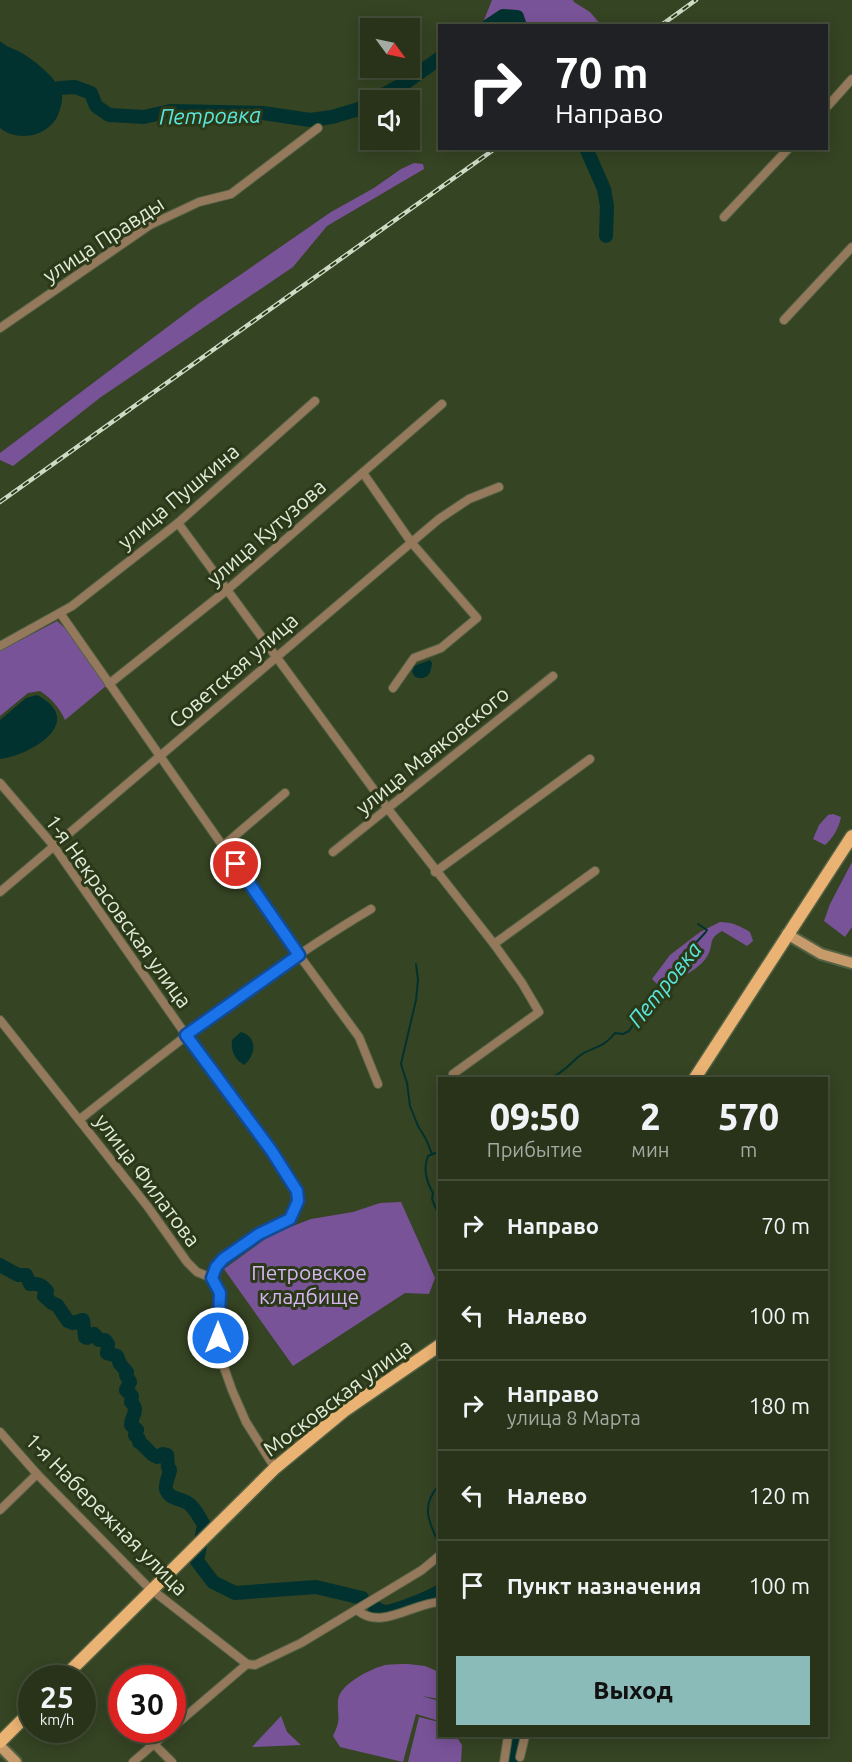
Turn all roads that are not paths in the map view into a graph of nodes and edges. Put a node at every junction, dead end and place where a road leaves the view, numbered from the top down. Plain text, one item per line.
1 (852, 79) edge
2 (828, 106) edge
3 (318, 128) dead end
4 (787, 150) edge
5 (724, 217) dead end
6 (852, 247) edge
7 (784, 320) dead end
8 (0, 328) edge
9 (315, 401) dead end
10 (442, 404) dead end
11 (363, 473) junction
12 (499, 487) dead end
13 (178, 523) junction
14 (411, 542) junction
15 (227, 590) junction
16 (60, 613) junction
17 (0, 646) edge
18 (275, 657) junction
19 (553, 676) dead end
20 (109, 684) junction
21 (393, 688) dead end
22 (159, 757) junction
23 (590, 759) dead end
24 (0, 783) edge
25 (285, 793) dead end
26 (388, 809) junction
27 (852, 836) edge
28 (53, 846) junction
29 (223, 846) junction
30 (333, 852) dead end
31 (595, 871) dead end
32 (435, 872) junction
33 (0, 892) edge
34 (371, 909) dead end
35 (787, 934) junction
36 (494, 944) junction
37 (299, 955) junction
38 (852, 963) edge
39 (0, 1020) edge
40 (186, 1035) junction
41 (453, 1074) dead end
42 (696, 1077) edge
43 (378, 1084) dead end
44 (79, 1120) junction
45 (212, 1278) junction
46 (438, 1346) edge
47 (0, 1432) edge
48 (275, 1468) junction
49 (37, 1474) junction
50 (0, 1510) edge
51 (438, 1557) edge
52 (155, 1585) junction
53 (438, 1603) edge
54 (361, 1608) junction
55 (247, 1664) junction
56 (76, 1665) edge
57 (186, 1716) edge
58 (18, 1724) edge
59 (508, 1737) edge
60 (525, 1737) edge
61 (0, 1742) edge
62 (154, 1744) joint
63 (520, 1757) dead end
64 (16, 1762) edge
65 (133, 1762) edge
66 (172, 1762) edge
67 (504, 1762) edge

1 - 2 street
3 - 8 street, улица Правды
4 - 5 street
6 - 7 street
9 - 13 street, улица Пушкина
10 - 11 street, улица Кутузова
11 - 14 street
11 - 15 street, улица Кутузова
12 - 14 street, Советская улица
13 - 15 street
13 - 16 street, улица Пушкина
14 - 18 street, Советская улица
14 - 21 street
15 - 18 street
15 - 20 street, улица Кутузова
16 - 17 street, улица Пушкина
16 - 20 street
18 - 22 street, Советская улица
18 - 26 street
19 - 26 street, улица Маяковского
20 - 22 street
22 - 28 street, Советская улица
22 - 29 street
23 - 32 street
24 - 28 street, 1-я Некрасовская улица
25 - 29 street
26 - 30 street, улица Маяковского
26 - 32 street
27 - 35 main road
28 - 33 street, Советская улица
28 - 40 street, 1-я Некрасовская улица
29 - 37 street
31 - 36 street
32 - 36 street
34 - 37 street
35 - 38 street
35 - 42 main road
36 - 41 street
37 - 40 street
37 - 43 street
39 - 44 street, улица Филатова
40 - 44 street
40 - 45 street, 1-я Некрасовская улица
44 - 45 street, улица Филатова
45 - 48 street
46 - 48 main road, Московская улица
47 - 49 street, 1-я Набережная улица
48 - 52 main road, Московская улица
49 - 50 street
49 - 52 street, 1-я Набережная улица
51 - 54 street
52 - 55 street, 1-я Набережная улица
52 - 56 main road
53 - 54 street
54 - 55 street
55 - 57 street
58 - 61 main road
59 - 67 street
60 - 63 street
61 - 64 street
62 - 65 street
62 - 66 street

